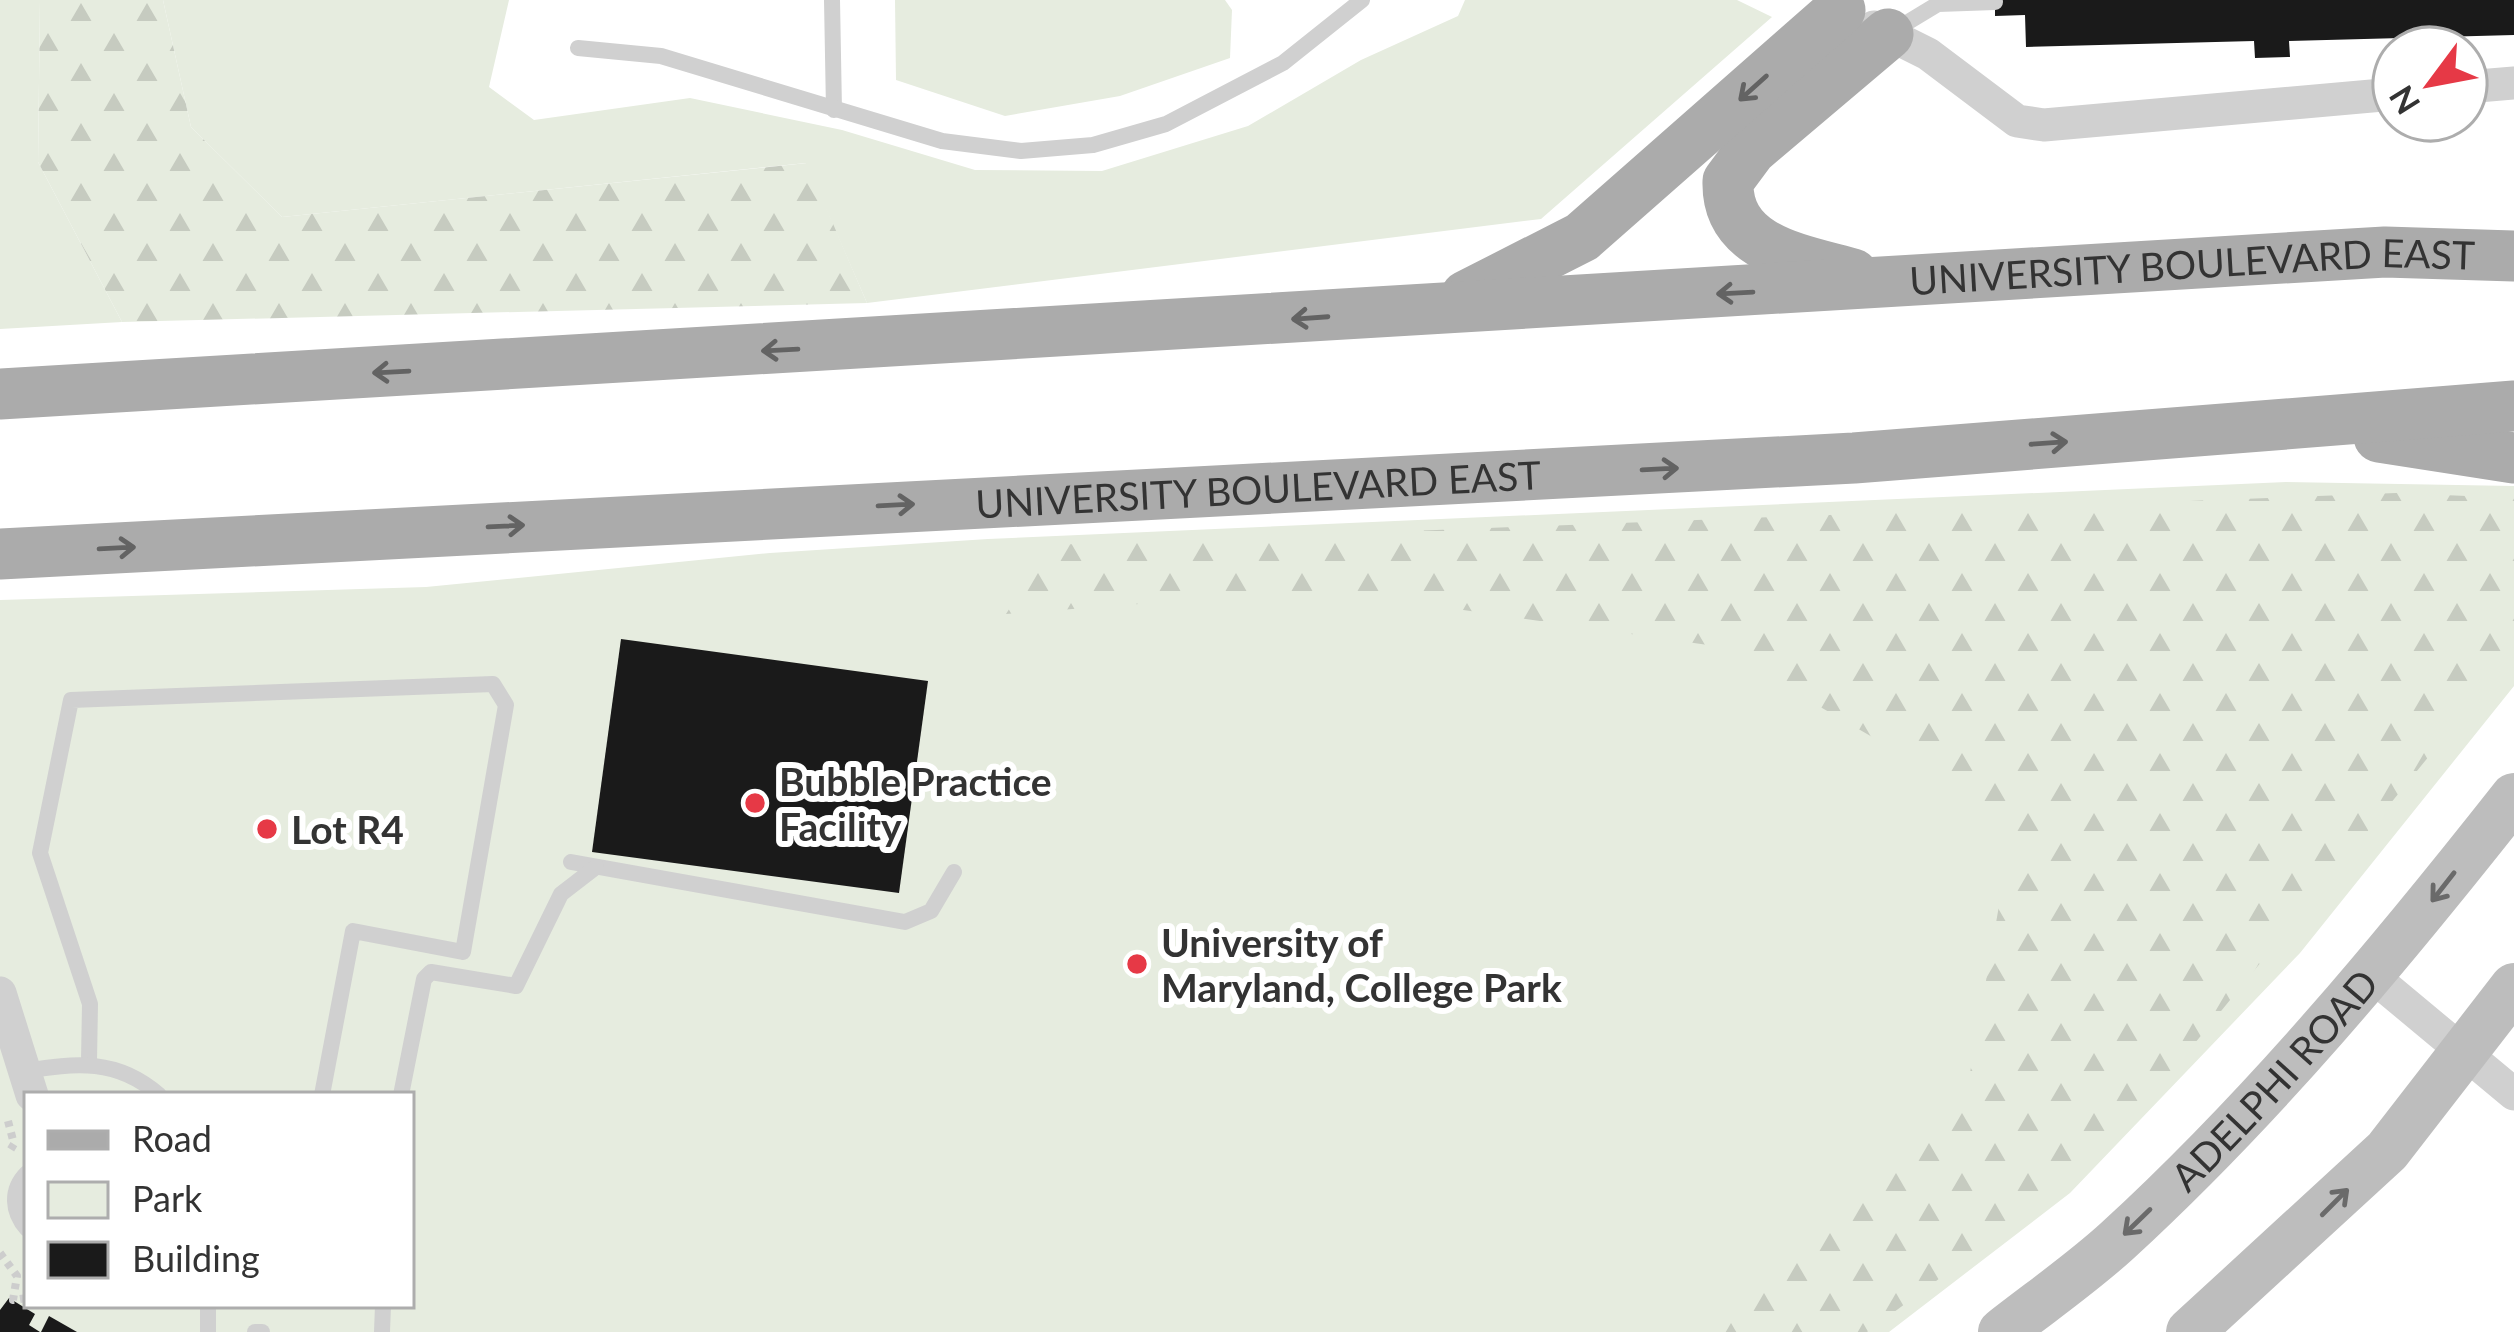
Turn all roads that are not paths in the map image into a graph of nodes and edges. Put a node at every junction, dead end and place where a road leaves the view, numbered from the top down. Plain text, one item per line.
1 (832, 0) edge
2 (1362, 0) edge
3 (1995, 2) edge
4 (1836, 4) edge
5 (1888, 34) junction
6 (578, 48) dead end
7 (2370, 96) edge
8 (834, 110) junction
9 (2514, 224) edge
10 (2385, 252) junction
11 (2514, 256) edge
12 (1894, 285) junction
13 (1427, 309) junction
14 (0, 394) edge
15 (2514, 406) edge
16 (2302, 425) junction
17 (2514, 458) edge
18 (0, 554) edge
19 (2514, 797) edge
20 (571, 862) dead end
21 (596, 867) junction
22 (953, 872) dead end
23 (2371, 975) junction
24 (2514, 987) edge
25 (0, 993) edge
26 (2462, 1055) junction
27 (88, 1061) junction
28 (20, 1092) edge
29 (156, 1092) edge
30 (323, 1092) edge
31 (402, 1092) edge
32 (2514, 1094) edge
33 (0, 1170) edge
34 (24, 1175) edge
35 (24, 1224) edge
36 (2002, 1332) edge
37 (2190, 1332) edge

1 - 8 lane
2 - 8 lane
3 - 5 lane
4 - 5 street
4 -> 13 main road
5 - 7 street
5 - 12 main road
6 - 8 lane
9 - 10 main road
10 - 11 main road, UNIVERSITY BOULEVARD EAST
10 - 12 main road, UNIVERSITY BOULEVARD EAST
12 -> 13 main road, UNIVERSITY BOULEVARD EAST
13 -> 14 main road, UNIVERSITY BOULEVARD EAST
15 - 16 main road, UNIVERSITY BOULEVARD EAST
16 - 17 main road
18 -> 16 main road, UNIVERSITY BOULEVARD EAST
19 -> 23 main road, ADELPHI ROAD
20 - 21 lane
21 - 22 lane
21 - 31 lane
23 - 26 street
23 -> 36 main road, ADELPHI ROAD
24 - 26 main road
25 - 28 street
26 - 32 street
37 -> 26 main road
27 - 28 lane
27 - 29 lane
27 - 30 lane
33 - 34 lane
34 - 35 lane

